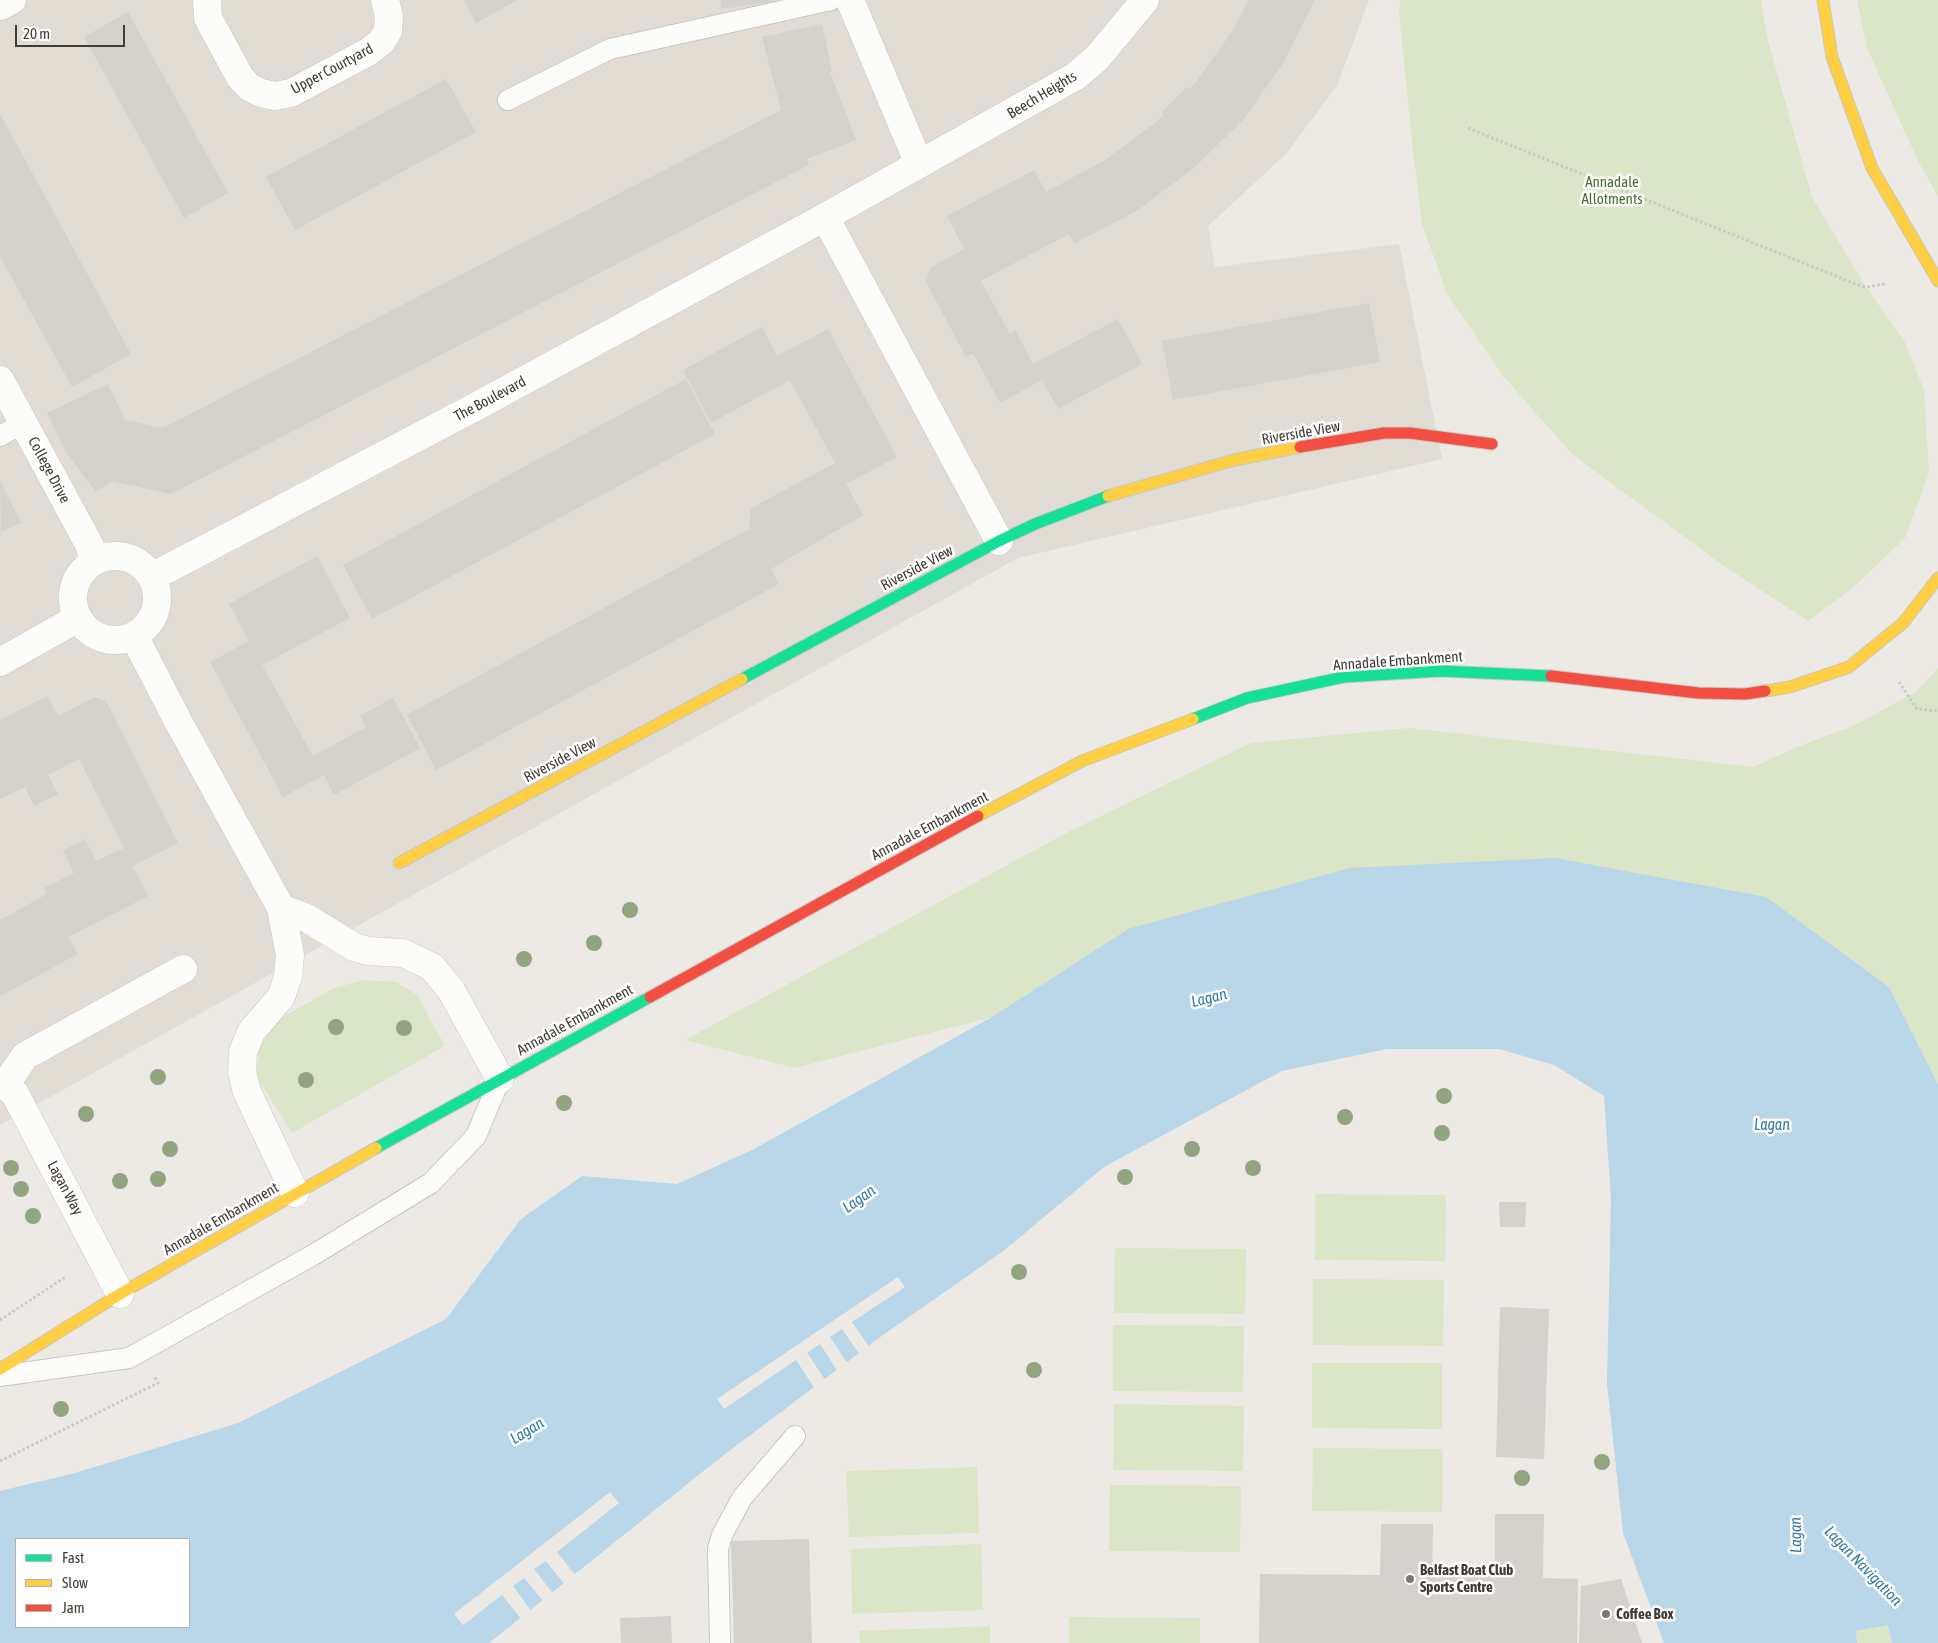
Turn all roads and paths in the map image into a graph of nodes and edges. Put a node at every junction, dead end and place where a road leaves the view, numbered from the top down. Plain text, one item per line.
1 (12, 0) edge
2 (207, 0) edge
3 (385, 0) edge
4 (831, 0) edge
5 (850, 0) edge
6 (1144, 0) edge
7 (1823, 0) edge
8 (0, 6) edge
9 (508, 100) dead end
10 (1468, 128) dead end
11 (919, 164) junction
12 (825, 217) junction
13 (1938, 281) edge
14 (1885, 284) dead end
15 (0, 380) edge
16 (12, 429) edge
17 (1492, 444) dead end
18 (999, 540) junction
19 (92, 562) junction
20 (152, 577) junction
21 (1938, 578) edge
22 (78, 618) junction
23 (134, 636) junction
24 (0, 662) edge
25 (1899, 682) dead end
26 (1938, 711) edge
27 (399, 863) dead end
28 (281, 908) junction
29 (183, 969) dead end
30 (500, 1079) junction
31 (3, 1086) edge
32 (295, 1193) junction
33 (67, 1276) dead end
34 (120, 1294) junction
35 (0, 1320) edge
36 (0, 1369) edge
37 (0, 1376) edge
38 (158, 1383) dead end
39 (795, 1436) dead end
40 (0, 1461) edge
41 (720, 1643) edge

1 - 8 street
2 - 3 street, Upper Courtyard
4 - 9 lane
5 - 11 street
6 - 11 street, Beech Heights
7 - 13 street
10 - 14 path
11 - 12 street, Beech Heights
12 - 18 street
12 - 20 street, The Boulevard
15 - 16 street, College Drive
16 - 19 street, College Drive
17 - 18 street, Riverside View
18 - 27 street, Riverside View
19 - 20 street
19 - 22 street
20 - 23 street
21 - 30 street, Annadale Embankment
22 - 23 street
22 - 24 street
23 - 28 street
25 - 26 path
28 - 30 street
28 - 32 street
29 - 31 street, Lagan Way
30 - 32 street, Annadale Embankment
30 - 37 lane
31 - 34 street, Lagan Way
32 - 34 street, Annadale Embankment
33 - 35 path
34 - 36 street, Annadale Embankment
38 - 40 path
39 - 41 lane

